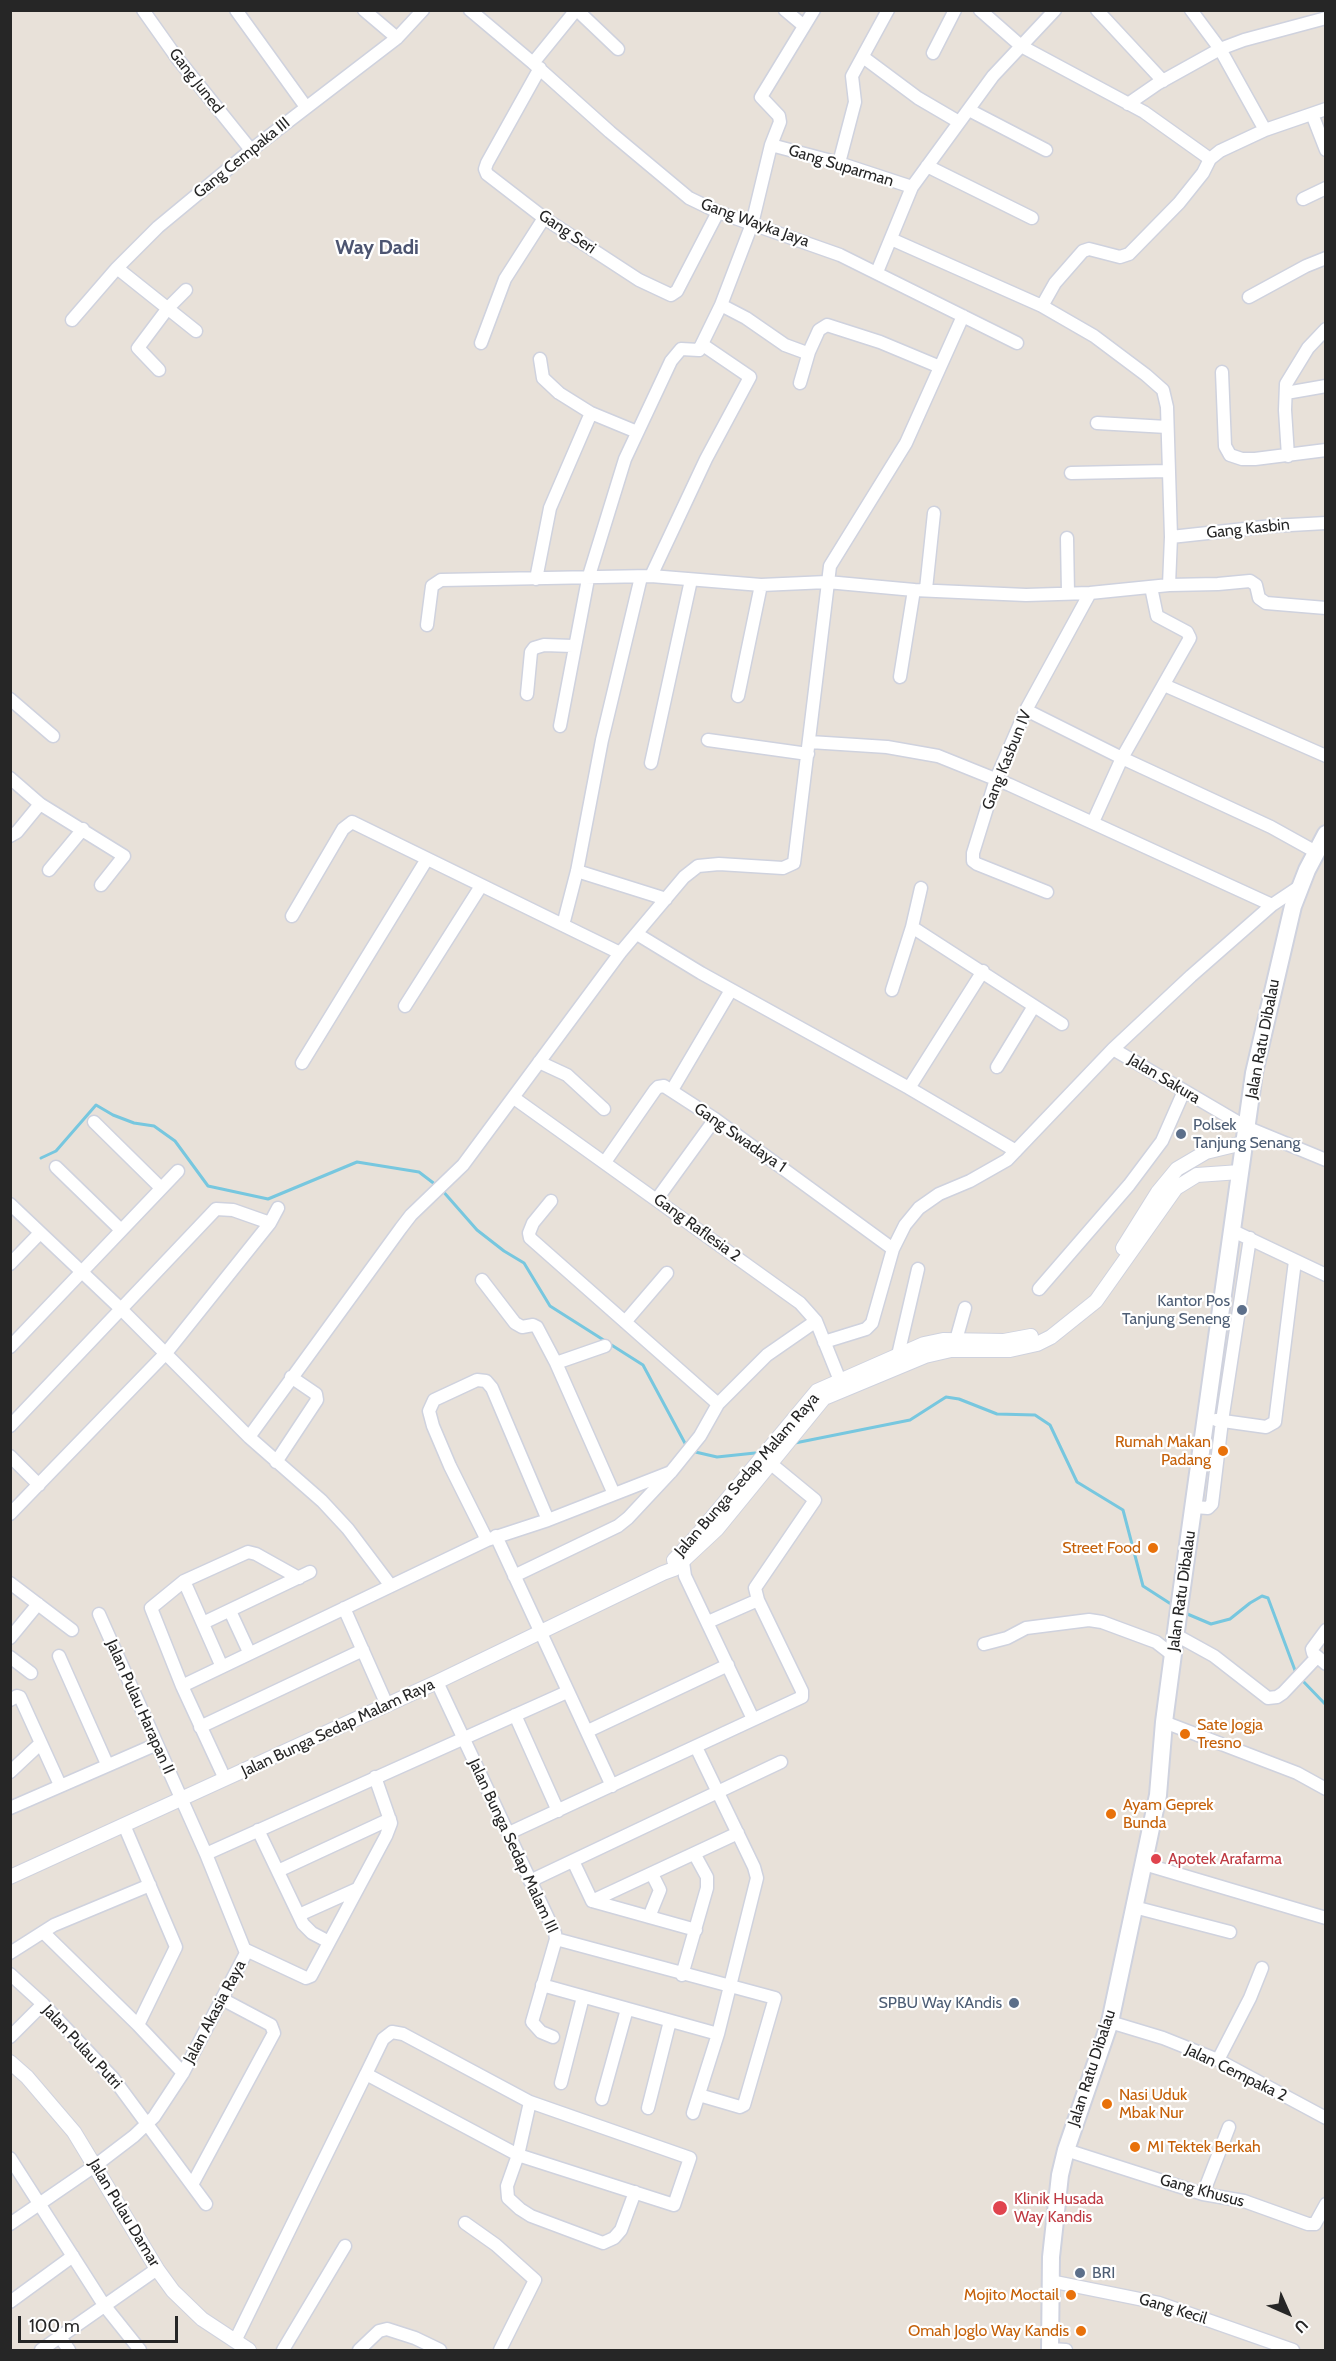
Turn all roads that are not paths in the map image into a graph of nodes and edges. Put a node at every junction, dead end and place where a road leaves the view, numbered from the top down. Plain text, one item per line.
1 (143, 10) edge
2 (236, 10) edge
3 (364, 10) edge
4 (423, 10) edge
5 (470, 10) edge
6 (576, 10) edge
7 (785, 10) edge
8 (814, 10) edge
9 (888, 10) edge
10 (955, 10) edge
11 (980, 10) edge
12 (1055, 10) edge
13 (1097, 10) edge
14 (1191, 10) edge
15 (1326, 18) edge
16 (804, 26) junction
17 (397, 38) junction
18 (1021, 46) junction
19 (618, 49) dead end
20 (1220, 49) junction
21 (933, 53) dead end
22 (863, 57) junction
23 (536, 66) junction
24 (1163, 81) junction
25 (1128, 104) junction
26 (306, 107) junction
27 (1326, 109) edge
28 (969, 110) junction
29 (1312, 114) junction
30 (959, 122) junction
31 (1265, 130) junction
32 (771, 145) junction
33 (251, 150) junction
34 (1046, 150) dead end
35 (1326, 150) edge
36 (1210, 159) junction
37 (839, 163) junction
38 (927, 166) junction
39 (912, 187) junction
40 (1326, 188) edge
41 (1303, 199) dead end
42 (718, 212) junction
43 (1032, 218) dead end
44 (544, 219) junction
45 (752, 224) junction
46 (891, 239) junction
47 (1326, 258) edge
48 (117, 268) junction
49 (877, 272) junction
50 (186, 290) dead end
51 (1249, 297) dead end
52 (721, 305) junction
53 (1042, 306) junction
54 (168, 308) junction
55 (963, 316) junction
56 (72, 320) dead end
57 (1326, 329) edge
58 (196, 331) dead end
59 (481, 343) dead end
60 (1017, 343) dead end
61 (703, 345) junction
62 (809, 352) junction
63 (540, 359) dead end
64 (940, 367) junction
65 (159, 370) dead end
66 (1222, 372) dead end
67 (800, 383) dead end
68 (1326, 386) edge
69 (1286, 393) junction
70 (591, 413) junction
71 (1097, 423) dead end
72 (1167, 427) junction
73 (637, 432) junction
74 (1326, 450) edge
75 (1288, 456) junction
76 (1168, 471) junction
77 (1071, 473) dead end
78 (934, 513) dead end
79 (1326, 523) edge
80 (1171, 537) junction
81 (1067, 538) dead end
82 (646, 577) junction
83 (536, 579) junction
84 (588, 579) junction
85 (692, 580) junction
86 (827, 582) junction
87 (761, 585) junction
88 (1169, 585) junction
89 (1151, 587) junction
90 (920, 589) junction
91 (1068, 593) junction
92 (1090, 593) junction
93 (1326, 608) edge
94 (427, 625) dead end
95 (573, 646) junction
96 (900, 678) dead end
97 (1164, 685) junction
98 (527, 694) dead end
99 (738, 696) dead end
100 (10, 699) edge
101 (1026, 710) junction
102 (560, 726) dead end
103 (53, 736) dead end
104 (708, 740) dead end
105 (809, 748) junction
106 (1326, 756) edge
107 (1122, 758) junction
108 (651, 763) dead end
109 (10, 778) edge
110 (996, 779) junction
111 (40, 804) junction
112 (1093, 822) junction
113 (82, 829) junction
114 (1326, 834) edge
115 (10, 836) edge
116 (1321, 855) edge
117 (427, 859) junction
118 (49, 870) dead end
119 (577, 871) junction
120 (101, 885) dead end
121 (482, 886) junction
122 (921, 888) dead end
123 (1299, 888) junction
124 (1047, 892) dead end
125 (666, 899) junction
126 (1272, 905) junction
127 (292, 915) dead end
128 (563, 925) junction
129 (912, 927) junction
130 (637, 934) junction
131 (620, 953) junction
132 (983, 971) junction
133 (731, 990) junction
134 (892, 990) dead end
135 (405, 1006) dead end
136 (1034, 1006) junction
137 (1062, 1024) dead end
138 (1113, 1049) junction
139 (302, 1062) dead end
140 (539, 1062) junction
141 (997, 1067) dead end
142 (909, 1088) junction
143 (672, 1090) junction
144 (1184, 1091) junction
145 (514, 1098) junction
146 (604, 1109) dead end
147 (715, 1119) junction
148 (94, 1122) dead end
149 (1245, 1135) junction
150 (1017, 1151) junction
151 (1326, 1160) edge
152 (605, 1162) junction
153 (56, 1167) dead end
154 (178, 1171) dead end
155 (1240, 1172) junction
156 (160, 1188) junction
157 (657, 1199) junction
158 (551, 1201) dead end
159 (10, 1204) edge
160 (278, 1208) dead end
161 (270, 1223) junction
162 (121, 1230) junction
163 (1231, 1230) junction
164 (40, 1233) junction
165 (1250, 1239) junction
166 (893, 1249) junction
167 (1295, 1261) junction
168 (10, 1264) edge
169 (918, 1269) dead end
170 (82, 1272) junction
171 (667, 1273) dead end
172 (1326, 1275) edge
173 (482, 1280) dead end
174 (1040, 1289) dead end
175 (965, 1308) dead end
176 (121, 1309) junction
177 (816, 1321) junction
178 (625, 1322) junction
179 (956, 1340) junction
180 (824, 1342) junction
181 (605, 1346) dead end
182 (10, 1347) edge
183 (166, 1353) junction
184 (898, 1355) junction
185 (556, 1364) junction
186 (291, 1377) junction
187 (842, 1384) junction
188 (718, 1404) junction
189 (1214, 1419) junction
190 (10, 1426) edge
191 (249, 1437) junction
192 (10, 1456) edge
193 (768, 1459) junction
194 (276, 1462) junction
195 (671, 1472) junction
196 (39, 1485) junction
197 (614, 1494) junction
198 (10, 1514) edge
199 (548, 1520) junction
200 (492, 1538) junction
201 (676, 1567) junction
202 (514, 1576) junction
203 (184, 1581) junction
204 (10, 1583) edge
205 (391, 1586) junction
206 (758, 1600) junction
207 (38, 1604) junction
208 (344, 1608) junction
209 (230, 1611) junction
210 (99, 1614) dead end
211 (708, 1622) junction
212 (203, 1623) junction
213 (72, 1630) dead end
214 (1326, 1630) edge
215 (540, 1633) junction
216 (1176, 1635) junction
217 (10, 1638) edge
218 (984, 1644) dead end
219 (363, 1650) junction
220 (249, 1652) junction
221 (59, 1656) dead end
222 (1174, 1656) junction
223 (10, 1657) edge
224 (1321, 1661) edge
225 (728, 1665) junction
226 (222, 1667) junction
227 (31, 1673) dead end
228 (437, 1682) junction
229 (182, 1686) junction
230 (567, 1692) junction
231 (10, 1700) edge
232 (387, 1705) junction
233 (515, 1715) junction
234 (753, 1719) junction
235 (1164, 1722) junction
236 (200, 1727) junction
237 (588, 1731) junction
238 (463, 1737) junction
239 (41, 1743) junction
240 (157, 1744) junction
241 (696, 1747) junction
242 (781, 1762) dead end
243 (107, 1764) junction
244 (10, 1772) edge
245 (375, 1777) junction
246 (225, 1779) junction
247 (60, 1785) junction
248 (612, 1786) junction
249 (1326, 1789) edge
250 (718, 1792) junction
251 (181, 1799) junction
252 (10, 1808) edge
253 (558, 1811) junction
254 (390, 1819) junction
255 (124, 1825) junction
256 (258, 1830) junction
257 (509, 1833) junction
258 (738, 1833) junction
259 (206, 1854) junction
260 (695, 1855) junction
261 (573, 1861) junction
262 (1144, 1864) junction
263 (278, 1871) junction
264 (652, 1874) junction
265 (10, 1877) edge
266 (530, 1881) junction
267 (150, 1885) junction
268 (357, 1889) junction
269 (592, 1901) junction
270 (1134, 1907) junction
271 (299, 1915) junction
272 (649, 1917) junction
273 (1326, 1918) edge
274 (696, 1930) junction
275 (43, 1932) junction
276 (1230, 1932) dead end
277 (556, 1939) junction
278 (329, 1942) junction
279 (246, 1950) junction
280 (10, 1953) edge
281 (1262, 1968) dead end
282 (10, 1974) edge
283 (682, 1975) junction
284 (542, 1985) junction
285 (730, 1985) junction
286 (583, 1996) junction
287 (222, 1999) junction
288 (43, 2004) junction
289 (627, 2009) junction
290 (670, 2021) junction
291 (1110, 2022) junction
292 (138, 2025) junction
293 (718, 2034) junction
294 (10, 2037) edge
295 (554, 2037) dead end
296 (1218, 2060) junction
297 (10, 2062) edge
298 (183, 2073) junction
299 (366, 2074) junction
300 (561, 2083) dead end
301 (699, 2095) junction
302 (602, 2099) dead end
303 (530, 2102) junction
304 (648, 2108) dead end
305 (693, 2113) dead end
306 (1326, 2118) edge
307 (147, 2126) junction
308 (1229, 2127) dead end
309 (1066, 2150) junction
310 (518, 2155) junction
311 (10, 2158) edge
312 (96, 2165) junction
313 (193, 2183) junction
314 (635, 2192) junction
315 (1203, 2194) junction
316 (41, 2204) junction
317 (206, 2204) dead end
318 (1326, 2204) edge
319 (465, 2223) dead end
320 (10, 2224) edge
321 (345, 2246) dead end
322 (73, 2256) junction
323 (157, 2269) junction
324 (1050, 2281) junction
325 (10, 2302) edge
326 (104, 2305) junction
327 (60, 2337) junction
328 (240, 2347) edge
329 (41, 2350) edge
330 (69, 2350) edge
331 (140, 2350) edge
332 (283, 2350) edge
333 (359, 2350) edge
334 (440, 2350) edge
335 (500, 2350) edge
336 (1055, 2350) edge
337 (1293, 2350) edge

1 - 33 street, Gang Juned
2 - 26 street
3 - 17 street
4 - 17 street, Gang Cempaka III
5 - 23 street, Gang Wayka Jaya
6 - 19 street
6 - 23 street
7 - 16 street
8 - 16 street
9 - 22 street
10 - 21 street
11 - 18 street
12 - 18 street
13 - 24 street
14 - 20 street
15 - 20 street
16 - 32 street
17 - 26 street, Gang Cempaka III
18 - 25 street
18 - 28 street
20 - 24 street
20 - 31 street
22 - 30 street
22 - 37 street
23 - 42 street, Gang Wayka Jaya
23 - 44 street, Gang Seri
24 - 25 street
25 - 36 street
26 - 33 street, Gang Cempaka III
27 - 29 street
28 - 30 street
28 - 34 street
29 - 31 street
29 - 35 street
30 - 38 street
31 - 36 street
32 - 37 street, Gang Suparman
32 - 45 street
33 - 48 street, Gang Cempaka III
36 - 53 street
37 - 39 street, Gang Suparman
38 - 39 street
38 - 43 street
39 - 46 street
40 - 41 street
42 - 44 street, Gang Seri
42 - 45 street, Gang Wayka Jaya
44 - 59 street
45 - 49 street, Gang Wayka Jaya
45 - 52 street
46 - 49 street
46 - 53 street
47 - 51 street
48 - 54 street
48 - 56 street, Gang Cempaka III
49 - 55 street, Gang Wayka Jaya
50 - 54 street
52 - 61 street
52 - 62 street
53 - 72 street
54 - 58 street
54 - 65 street
55 - 60 street, Gang Wayka Jaya
55 - 64 street
57 - 69 street
61 - 73 street
61 - 82 street
62 - 64 street
62 - 67 street
63 - 70 street
64 - 86 street
66 - 75 street
68 - 69 street
69 - 75 street
70 - 73 street
70 - 83 street
71 - 72 street
72 - 76 street
73 - 84 street
74 - 75 street
76 - 77 street
76 - 80 street
78 - 90 street
79 - 80 street, Gang Kasbin
80 - 88 street
81 - 91 street
82 - 84 street
82 - 85 street
82 - 119 street
83 - 84 street
83 - 94 street
84 - 95 street
85 - 87 street
85 - 108 street
86 - 87 street
86 - 90 street
86 - 105 street
87 - 99 street
88 - 89 street
88 - 93 street
89 - 92 street
89 - 97 street
90 - 91 street
90 - 96 street
91 - 92 street
92 - 101 street, Gang Kasbun IV
95 - 98 street
95 - 102 street
97 - 106 street
97 - 107 street
100 - 103 street
101 - 107 street
101 - 110 street, Gang Kasbun IV
104 - 105 street
105 - 110 street
105 - 125 street
107 - 112 street
107 - 116 street
109 - 111 street
110 - 112 street
110 - 124 street, Gang Kasbun IV
111 - 113 street
111 - 115 street
112 - 126 street
113 - 118 street
113 - 120 street
114 - 116 main road, Jalan Ratu Dibalau
116 - 123 main road, Jalan Ratu Dibalau
117 - 121 street
117 - 127 street
117 - 139 street
119 - 125 street
119 - 128 street
121 - 128 street
121 - 135 street
122 - 129 street
123 - 126 street
123 - 149 main road, Jalan Ratu Dibalau
125 - 130 street
126 - 138 street
128 - 131 street
129 - 132 street
129 - 134 street
130 - 131 street
130 - 133 street
131 - 140 street
132 - 136 street
132 - 142 street
133 - 142 street
133 - 143 street
136 - 137 street
136 - 141 street
138 - 144 street, Jalan Sakura
138 - 150 street
140 - 145 street
140 - 146 street
142 - 150 street
143 - 147 street, Gang Swadaya 1
143 - 152 street
144 - 149 street, Jalan Sakura
144 - 174 street
145 - 152 street, Gang Raflesia 2
145 - 186 street
147 - 157 street
147 - 166 street, Gang Swadaya 1
148 - 156 street
149 - 151 street, Jalan Sakura
149 - 155 main road, Jalan Ratu Dibalau
149 - 179 street, Jalan Bunga Sedap Malam Raya
150 - 166 street
152 - 157 street, Gang Raflesia 2
153 - 162 street
154 - 156 street
155 - 163 main road, Jalan Ratu Dibalau
155 - 187 street, Jalan Bunga Sedap Malam Raya
156 - 162 street
157 - 177 street, Gang Raflesia 2
158 - 178 street
159 - 164 street
160 - 161 street
161 - 176 street
161 - 183 street
162 - 170 street
163 - 165 street
163 - 189 main road, Jalan Ratu Dibalau
164 - 168 street
164 - 170 street
165 - 167 street
165 - 189 street
166 - 180 street
167 - 172 street
167 - 189 street
169 - 184 street
170 - 176 street
170 - 182 street
171 - 178 street
173 - 185 street
175 - 179 street
176 - 183 street
176 - 190 street
177 - 180 street, Gang Raflesia 2
177 - 188 street
178 - 188 street
179 - 184 street, Jalan Bunga Sedap Malam Raya
180 - 187 street, Gang Raflesia 2
181 - 185 street
183 - 191 street
183 - 196 street
184 - 187 street, Jalan Bunga Sedap Malam Raya
185 - 197 street
186 - 191 street
186 - 194 street
187 - 193 street, Jalan Bunga Sedap Malam Raya
187 - 193 street, Jalan Bunga Sedap Malam Raya
188 - 195 street
189 - 216 main road, Jalan Ratu Dibalau
191 - 194 street
192 - 196 street
193 - 201 street, Jalan Bunga Sedap Malam Raya
193 - 206 street
194 - 205 street
195 - 197 street
195 - 202 street
196 - 198 street
197 - 199 street
199 - 200 street
199 - 200 street
200 - 202 street
200 - 205 street
201 - 211 street
201 - 215 street, Jalan Bunga Sedap Malam Raya
202 - 215 street
203 - 209 street
203 - 212 street
203 - 229 street
204 - 207 street
205 - 208 street
206 - 211 street
206 - 234 street
207 - 213 street
207 - 217 street
208 - 219 street
208 - 220 street
209 - 212 street
209 - 220 street
210 - 240 street, Jalan Pulau Harapan II
211 - 225 street
212 - 226 street
214 - 224 street
215 - 228 street, Jalan Bunga Sedap Malam Raya
215 - 230 street
216 - 222 main road, Jalan Ratu Dibalau
216 - 224 street
218 - 222 street
219 - 232 street
219 - 236 street
220 - 226 street
221 - 243 street
222 - 235 main road, Jalan Ratu Dibalau
223 - 227 street
225 - 234 street
225 - 237 street
226 - 229 street
228 - 232 street, Jalan Bunga Sedap Malam Raya
228 - 238 street, Jalan Bunga Sedap Malam III
229 - 236 street
230 - 233 street
230 - 237 street
231 - 239 street
232 - 246 street, Jalan Bunga Sedap Malam Raya
233 - 238 street
233 - 253 street
234 - 241 street
235 - 249 street
235 - 262 main road, Jalan Ratu Dibalau
236 - 246 street
237 - 248 street
238 - 245 street
238 - 257 street, Jalan Bunga Sedap Malam III
239 - 244 street
239 - 247 street
240 - 243 street
240 - 251 street, Jalan Pulau Harapan II
241 - 248 street
241 - 250 street
242 - 250 street
243 - 247 street
245 - 254 street
245 - 256 street
246 - 251 street, Jalan Bunga Sedap Malam Raya
247 - 252 street
248 - 253 street
250 - 258 street
250 - 261 street
251 - 255 street, Jalan Bunga Sedap Malam Raya
251 - 259 street, Jalan Akasia Raya
253 - 257 street
254 - 263 street
254 - 268 street
255 - 265 street, Jalan Bunga Sedap Malam Raya
255 - 267 street
256 - 259 street
256 - 263 street
257 - 266 street, Jalan Bunga Sedap Malam III
258 - 260 street
258 - 285 street
259 - 279 street, Jalan Akasia Raya
260 - 264 street
260 - 274 street
261 - 266 street
261 - 269 street
262 - 270 main road, Jalan Ratu Dibalau
262 - 273 street
263 - 271 street
264 - 269 street
264 - 272 street
266 - 277 street, Jalan Bunga Sedap Malam III
267 - 275 street
267 - 292 street
268 - 271 street
268 - 278 street
269 - 272 street
270 - 276 street
270 - 291 main road, Jalan Ratu Dibalau
271 - 278 street
272 - 274 street
274 - 283 street
275 - 280 street
275 - 292 street
277 - 283 street
277 - 284 street, Jalan Bunga Sedap Malam III
278 - 279 street
279 - 287 street, Jalan Akasia Raya
281 - 296 street
282 - 288 street, Jalan Pulau Putri
283 - 285 street
284 - 286 street
284 - 295 street, Jalan Bunga Sedap Malam III
285 - 293 street
285 - 301 street
286 - 289 street
286 - 300 street
287 - 298 street, Jalan Akasia Raya
287 - 313 street
288 - 294 street
288 - 307 street, Jalan Pulau Putri
289 - 290 street
289 - 302 street
290 - 293 street
290 - 304 street
291 - 296 street, Jalan Cempaka 2
291 - 309 main road, Jalan Ratu Dibalau
292 - 298 street
293 - 301 street
296 - 306 street, Jalan Cempaka 2
297 - 312 street, Jalan Pulau Damar
298 - 307 street, Jalan Akasia Raya
299 - 303 street
299 - 310 street
299 - 328 street
301 - 305 street
303 - 310 street
303 - 314 street
307 - 312 street, Jalan Akasia Raya
307 - 313 street, Jalan Pulau Putri
308 - 315 street
309 - 315 street, Gang Khusus
309 - 324 main road, Jalan Ratu Dibalau
310 - 314 street
310 - 314 street
311 - 316 street
312 - 316 street, Jalan Akasia Raya
312 - 323 street, Jalan Pulau Damar
313 - 317 street, Jalan Pulau Putri
315 - 318 street, Gang Khusus
316 - 320 street, Jalan Akasia Raya
316 - 322 street
319 - 335 street
321 - 332 street
322 - 325 street
322 - 326 street
323 - 326 street
323 - 328 street, Jalan Pulau Damar
324 - 336 main road, Jalan Ratu Dibalau
324 - 337 street, Gang Kecil
326 - 327 street
326 - 331 street
327 - 329 street
327 - 330 street
333 - 334 street

